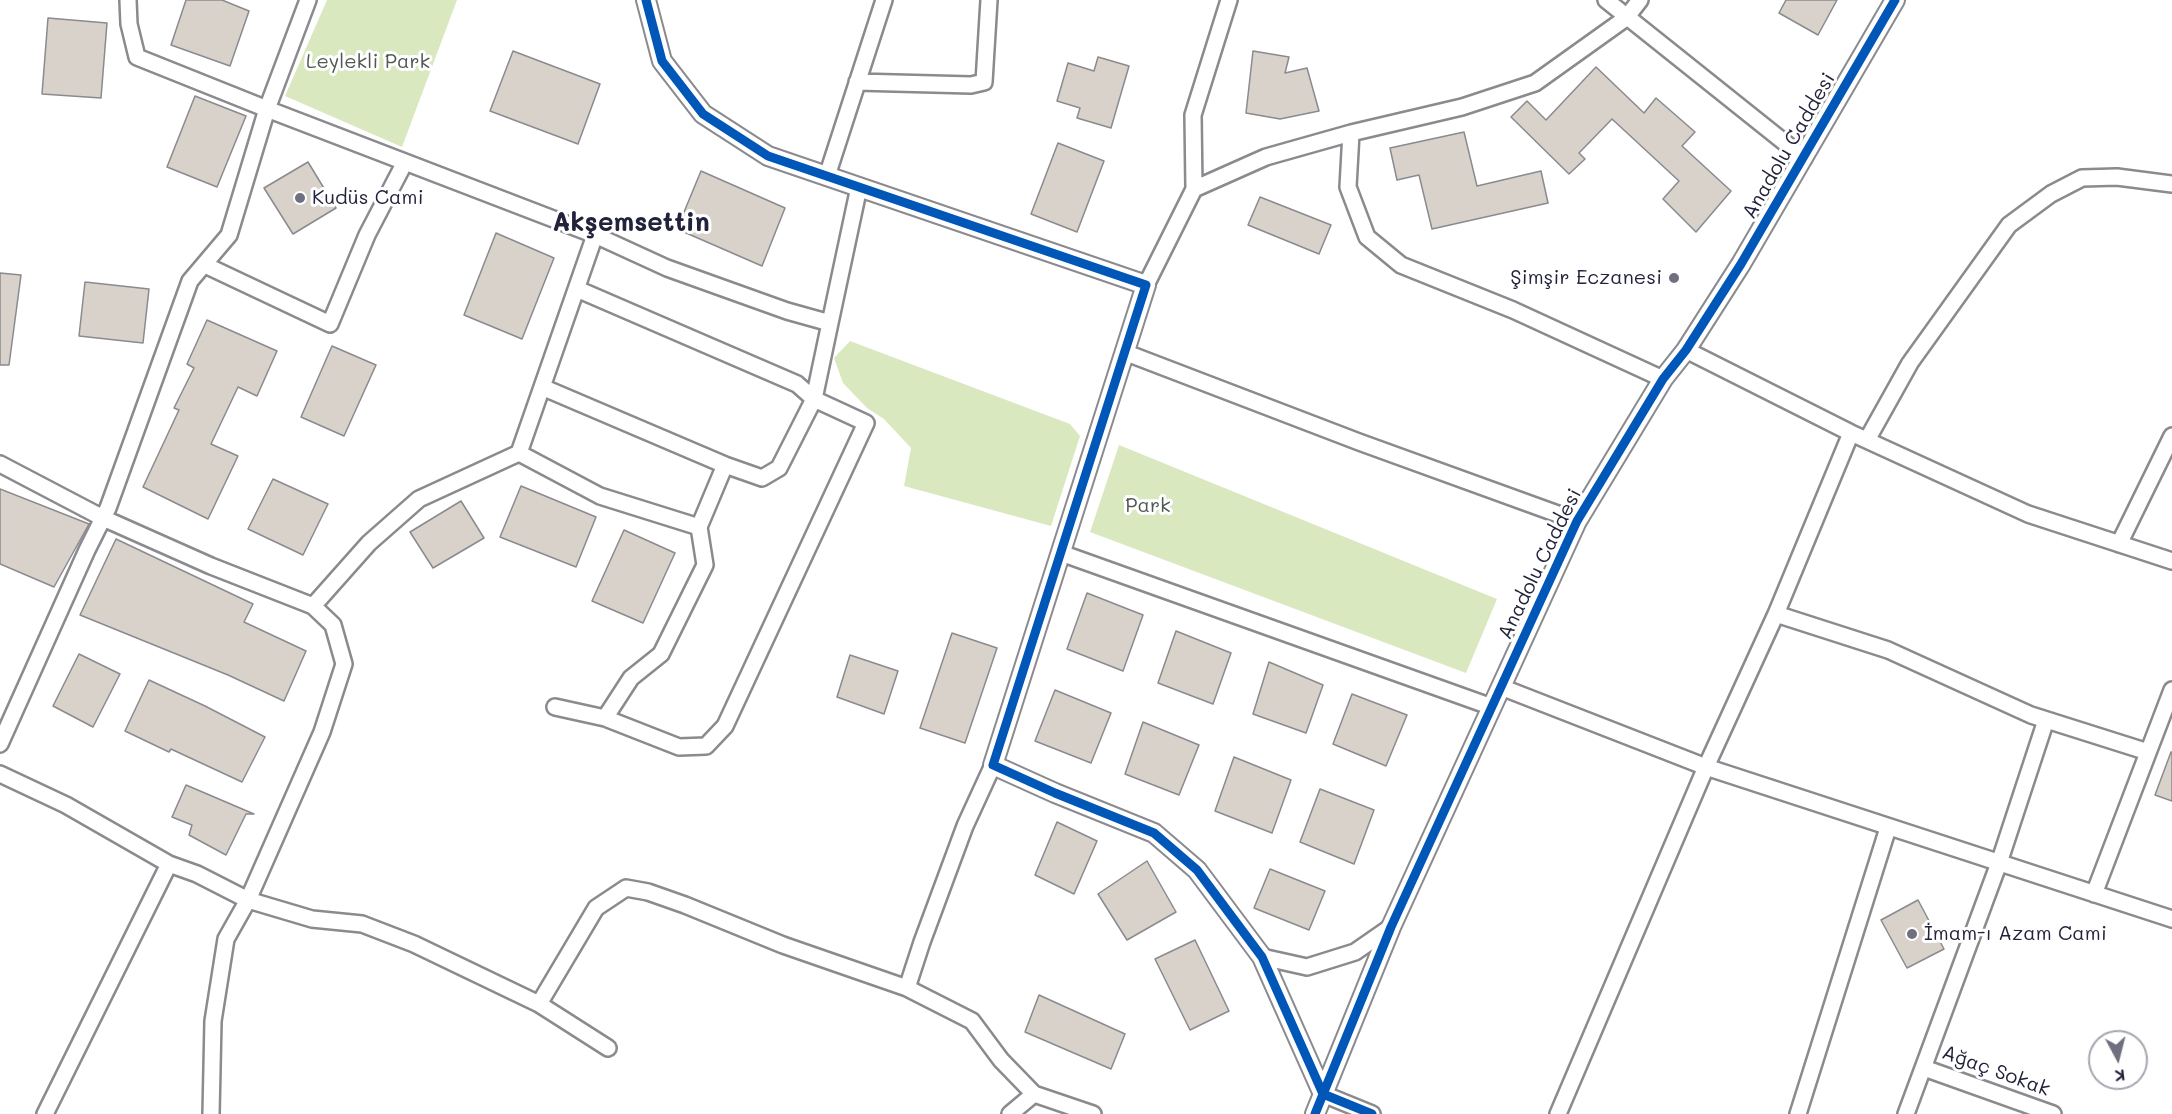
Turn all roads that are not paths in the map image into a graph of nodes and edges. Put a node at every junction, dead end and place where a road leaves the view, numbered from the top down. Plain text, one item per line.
1 (128, 0) edge
2 (308, 0) edge
3 (646, 0) edge
4 (884, 0) edge
5 (989, 0) edge
6 (1229, 0) edge
7 (1606, 0) edge
8 (1640, 0) edge
9 (1895, 0) edge
10 (1626, 18) junction
11 (857, 82) junction
12 (267, 109) junction
13 (1351, 133) junction
14 (1804, 158) junction
15 (405, 162) junction
16 (827, 176) junction
17 (2172, 184) edge
18 (859, 187) junction
19 (1194, 189) junction
20 (595, 235) junction
21 (205, 265) junction
22 (1146, 285) junction
23 (577, 289) junction
24 (830, 323) junction
25 (1686, 350) junction
26 (1124, 352) junction
27 (1663, 379) junction
28 (542, 387) junction
29 (814, 399) junction
30 (1851, 433) junction
31 (2172, 436) edge
32 (1867, 440) junction
33 (519, 453) junction
34 (0, 464) edge
35 (725, 465) junction
36 (103, 518) junction
37 (1577, 521) junction
38 (699, 527) junction
39 (2119, 544) junction
40 (1061, 553) junction
41 (2172, 561) edge
42 (313, 606) junction
43 (1776, 614) junction
44 (1501, 687) junction
45 (2172, 690) edge
46 (1492, 707) junction
47 (555, 708) dead end
48 (605, 718) junction
49 (2046, 720) junction
50 (0, 744) edge
51 (2148, 753) junction
52 (993, 765) junction
53 (1706, 767) junction
54 (0, 774) edge
55 (1888, 828) junction
56 (1999, 863) junction
57 (170, 864) junction
58 (2094, 894) junction
59 (248, 900) junction
60 (2172, 919) edge
61 (1391, 927) junction
62 (1262, 957) junction
63 (907, 988) junction
64 (539, 1004) junction
65 (608, 1048) dead end
66 (1924, 1068) junction
67 (1034, 1094) junction
68 (1323, 1094) junction
69 (45, 1114) edge
70 (211, 1114) edge
71 (1010, 1114) edge
72 (1094, 1114) edge
73 (1315, 1114) edge
74 (1372, 1114) edge
75 (1558, 1114) edge
76 (1798, 1114) edge
77 (1906, 1114) edge
78 (2053, 1114) edge

1 - 12 street
2 - 12 street
3 - 16 street
4 - 11 street
5 - 11 street
6 - 19 street
7 - 10 street
8 - 10 street
9 - 14 street, Anadolu Caddesi
10 - 13 street
10 - 14 street
11 - 16 street
12 - 15 street
12 - 21 street
13 - 19 street
13 - 27 street
14 - 25 street, Anadolu Caddesi
15 - 20 street
15 - 21 street
16 - 18 street
17 - 32 street
18 - 22 street
18 - 24 street
19 - 22 street
20 - 23 street
20 - 24 street
21 - 36 street
22 - 26 street
23 - 28 street
23 - 29 street
24 - 29 street
25 - 27 street, Anadolu Caddesi
25 - 30 street
26 - 37 street
26 - 40 street
27 - 37 street, Anadolu Caddesi
28 - 33 street
28 - 35 street
29 - 35 street
29 - 48 street
30 - 32 street
30 - 43 street
31 - 39 street
32 - 39 street
33 - 38 street
33 - 42 street
34 - 36 street
35 - 38 street
36 - 42 street
36 - 50 street
37 - 44 street, Anadolu Caddesi
38 - 48 street
39 - 41 street
40 - 46 street
40 - 52 street
42 - 59 street
43 - 49 street
43 - 53 street
44 - 46 street, Anadolu Caddesi
44 - 53 street
45 - 51 street
46 - 61 street, Anadolu Caddesi
47 - 48 street
49 - 51 street
49 - 56 street
51 - 58 street
52 - 62 street
52 - 63 street
53 - 55 street
53 - 75 street
54 - 57 street
55 - 56 street
55 - 76 street
56 - 58 street
56 - 66 street
57 - 59 street
57 - 69 street
58 - 60 street
59 - 64 street
59 - 70 street
61 - 62 street
61 - 68 street, Anadolu Caddesi
62 - 68 street
63 - 64 street
63 - 67 street
64 - 65 street
66 - 77 street
66 - 78 street, Ağaç Sokak
67 - 71 street
67 - 72 street
68 - 73 street, Anadolu Caddesi
68 - 74 street

